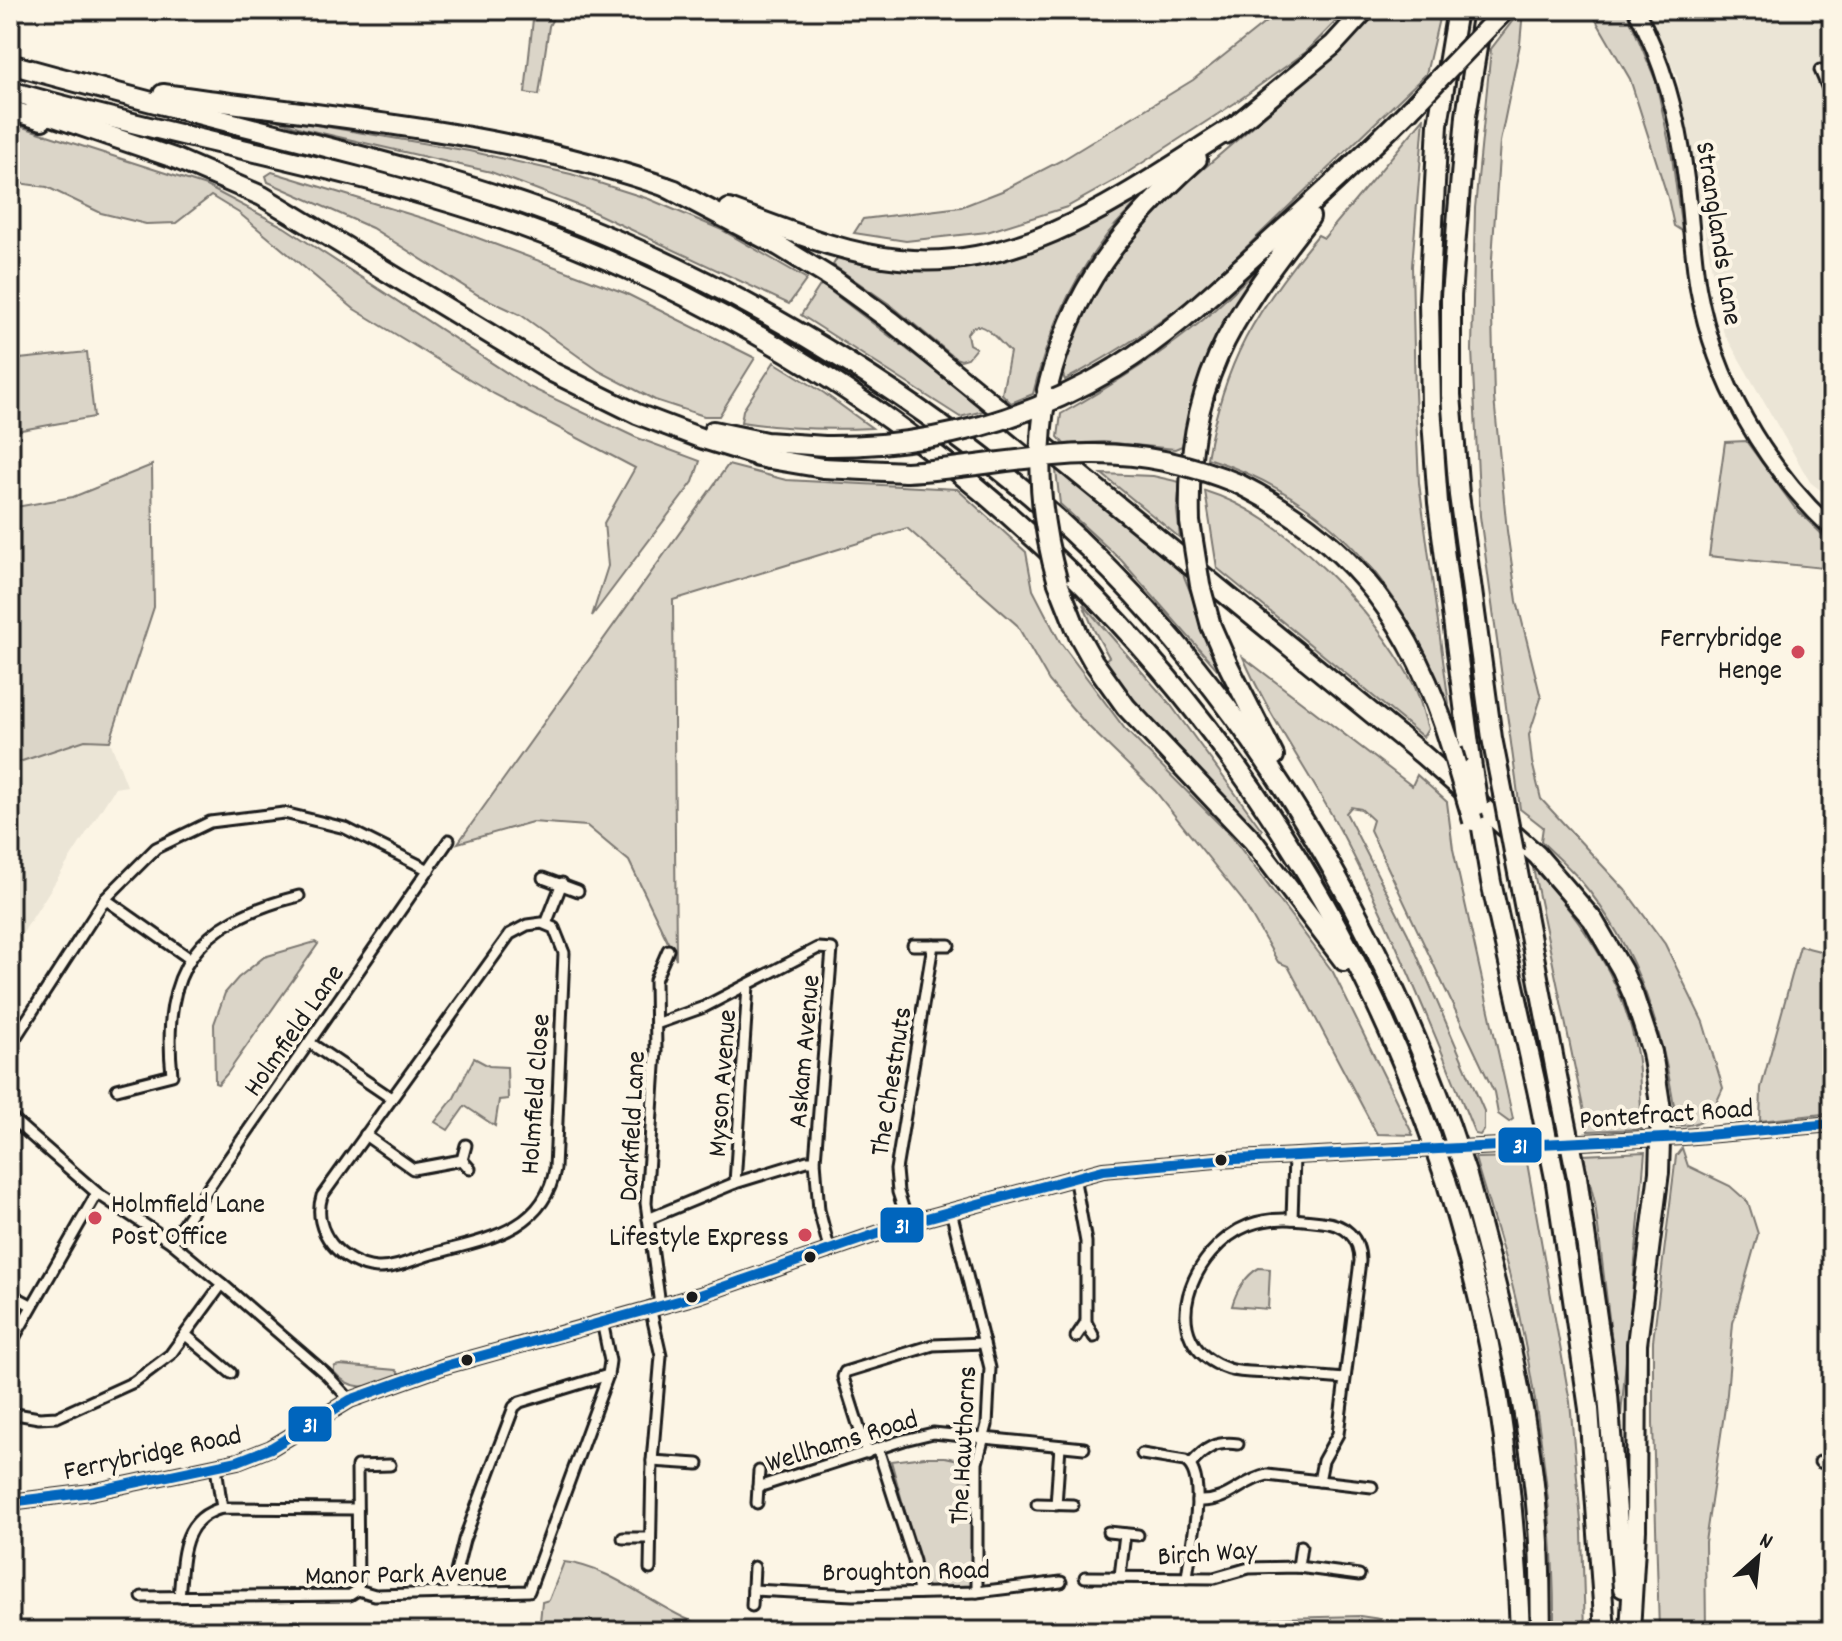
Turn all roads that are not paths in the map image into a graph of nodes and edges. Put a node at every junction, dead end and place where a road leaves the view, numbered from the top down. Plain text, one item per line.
1 (1365, 10) edge
2 (1457, 10) edge
3 (1483, 10) edge
4 (1505, 10) edge
5 (1636, 10) edge
6 (10, 64) edge
7 (1820, 70) dead end
8 (77, 82) junction
9 (10, 91) edge
10 (1832, 98) edge
11 (10, 102) edge
12 (10, 110) edge
13 (1233, 127) junction
14 (119, 139) junction
15 (1341, 177) junction
16 (666, 187) junction
17 (342, 242) junction
18 (598, 395) junction
19 (768, 459) junction
20 (1832, 529) edge
21 (1477, 824) junction
22 (449, 840) dead end
23 (1325, 859) junction
24 (429, 870) junction
25 (543, 878) dead end
26 (562, 883) junction
27 (578, 891) dead end
28 (299, 896) dead end
29 (105, 899) junction
30 (546, 924) junction
31 (913, 945) dead end
32 (933, 945) junction
33 (949, 945) dead end
34 (668, 950) dead end
35 (189, 958) junction
36 (748, 985) junction
37 (656, 1024) junction
38 (1388, 1031) junction
39 (310, 1043) junction
40 (10, 1046) edge
41 (117, 1089) dead end
42 (391, 1098) junction
43 (10, 1117) edge
44 (1832, 1124) edge
45 (365, 1135) junction
46 (466, 1145) dead end
47 (1294, 1157) junction
48 (462, 1160) junction
49 (815, 1161) junction
50 (470, 1169) dead end
51 (1074, 1176) junction
52 (735, 1183) junction
53 (97, 1193) junction
54 (951, 1211) junction
55 (648, 1219) junction
56 (1292, 1219) junction
57 (908, 1223) junction
58 (171, 1242) junction
59 (830, 1252) junction
60 (222, 1284) junction
61 (10, 1294) edge
62 (31, 1305) junction
63 (655, 1306) junction
64 (602, 1321) junction
65 (1086, 1322) junction
66 (187, 1336) junction
67 (1076, 1337) dead end
68 (1094, 1337) dead end
69 (984, 1343) junction
70 (10, 1345) edge
71 (231, 1373) dead end
72 (608, 1375) junction
73 (1345, 1379) junction
74 (350, 1400) junction
75 (10, 1413) edge
76 (984, 1439) junction
77 (1238, 1444) dead end
78 (1060, 1446) junction
79 (1084, 1448) dead end
80 (878, 1449) junction
81 (867, 1453) junction
82 (1142, 1454) dead end
83 (652, 1461) junction
84 (1820, 1462) dead end
85 (698, 1464) dead end
86 (1191, 1464) junction
87 (1832, 1464) edge
88 (390, 1465) dead end
89 (216, 1467) junction
90 (759, 1471) dead end
91 (1319, 1481) junction
92 (758, 1487) junction
93 (1372, 1487) dead end
94 (1197, 1501) junction
95 (10, 1502) edge
96 (757, 1503) dead end
97 (1037, 1504) dead end
98 (1056, 1505) junction
99 (1073, 1505) dead end
100 (222, 1508) junction
101 (357, 1509) junction
102 (1108, 1532) dead end
103 (1125, 1534) junction
104 (1138, 1535) dead end
105 (623, 1538) dead end
106 (650, 1538) junction
107 (1301, 1546) dead end
108 (754, 1567) dead end
109 (1298, 1567) junction
110 (650, 1569) dead end
111 (1359, 1575) dead end
112 (1120, 1576) junction
113 (1085, 1577) dead end
114 (1187, 1578) junction
115 (1061, 1582) dead end
116 (358, 1590) junction
117 (753, 1590) junction
118 (451, 1592) junction
119 (977, 1592) junction
120 (919, 1593) junction
121 (142, 1597) dead end
122 (179, 1597) junction
123 (752, 1606) dead end
124 (1520, 1631) edge
125 (1541, 1631) edge
126 (1605, 1631) edge
127 (1629, 1631) edge

1 - 13 highway
2 - 21 highway, bridge
3 - 127 highway, bridge
4 - 15 highway, bridge
5 - 20 main road, Stranglands Lane
6 - 8 highway
7 - 10 street
8 - 16 highway
8 - 23 highway
9 - 38 highway
11 - 14 highway
12 - 14 highway
13 - 16 highway
13 - 38 highway, bridge
14 - 17 highway
15 - 18 highway, bridge
15 - 23 highway, bridge
16 - 127 highway, bridge
17 - 18 highway
17 - 19 highway
18 - 19 highway
19 - 21 highway, bridge
21 - 126 highway, bridge
22 - 24 street, Holmfield Lane
23 - 125 highway, bridge
24 - 29 street
24 - 39 street, Holmfield Lane
25 - 26 street
26 - 27 street
26 - 30 street
28 - 35 street
29 - 35 street
29 - 40 street
30 - 42 street, Holmfield Close
30 - 45 street, Holmfield Close
31 - 32 street
32 - 33 street
32 - 57 street, The Chestnuts
34 - 37 street, Darkfield Lane
35 - 41 street
36 - 37 street, Askam Avenue
36 - 49 street, Askam Avenue
36 - 52 street, Myson Avenue
37 - 55 street, Darkfield Lane
38 - 124 highway, bridge
39 - 42 street
39 - 58 street, Holmfield Lane
42 - 45 street, Holmfield Close
43 - 53 street
44 - 47 street, Pontefract Road
45 - 48 street
46 - 48 street
47 - 51 street, Pontefract Road
47 - 56 street
48 - 50 street
49 - 52 street
49 - 59 street, Askam Avenue
51 - 54 street, Pontefract Road
51 - 65 street
52 - 55 street
53 - 58 street
53 - 62 street
54 - 57 street, Pontefract Road
54 - 69 street, The Hawthorns
55 - 63 street, Darkfield Lane
56 - 73 street
56 - 73 street
57 - 59 street, Pontefract Road
58 - 60 street
59 - 63 street, Pontefract Road
60 - 66 street
60 - 74 street
61 - 62 street
62 - 70 street
63 - 64 street, Ferrybridge Road
63 - 83 street, Darkfield Lane
64 - 72 street, Manor Park Avenue
64 - 74 street, Ferrybridge Road
65 - 67 street
65 - 68 street
66 - 71 street
66 - 75 street
69 - 76 street, The Hawthorns
69 - 81 street
72 - 118 street
72 - 118 street, Manor Park Avenue
73 - 91 street
74 - 89 street, Ferrybridge Road
76 - 78 street, Wellhams Road
76 - 80 street, Wellhams Road
76 - 119 street, The Hawthorns
77 - 86 street
78 - 79 street, Wellhams Road
78 - 98 street
80 - 81 street, Wellhams Road
80 - 120 street
81 - 92 street, Wellhams Road
82 - 86 street
83 - 85 street
83 - 106 street, Darkfield Lane
84 - 87 street
86 - 94 street
88 - 101 street
89 - 95 street, Ferrybridge Road
89 - 100 street
90 - 92 street, Wellhams Road
91 - 93 street
91 - 94 street
92 - 96 street, Wellhams Road
94 - 114 street
97 - 98 street
98 - 99 street
100 - 101 street
100 - 122 street
101 - 116 street
102 - 103 street, Birch Way
103 - 104 street, Birch Way
103 - 112 street, Birch Way
105 - 106 street
106 - 110 street, Darkfield Lane
107 - 109 street, Birch Way
108 - 117 street
109 - 111 street, Birch Way
109 - 114 street, Birch Way
112 - 113 street, Birch Way
112 - 114 street, Birch Way
115 - 119 street, Broughton Road
116 - 118 street, Manor Park Avenue
116 - 122 street, Manor Park Avenue
117 - 120 street, Broughton Road
117 - 123 street
119 - 120 street, Broughton Road
121 - 122 street, Manor Park Avenue

